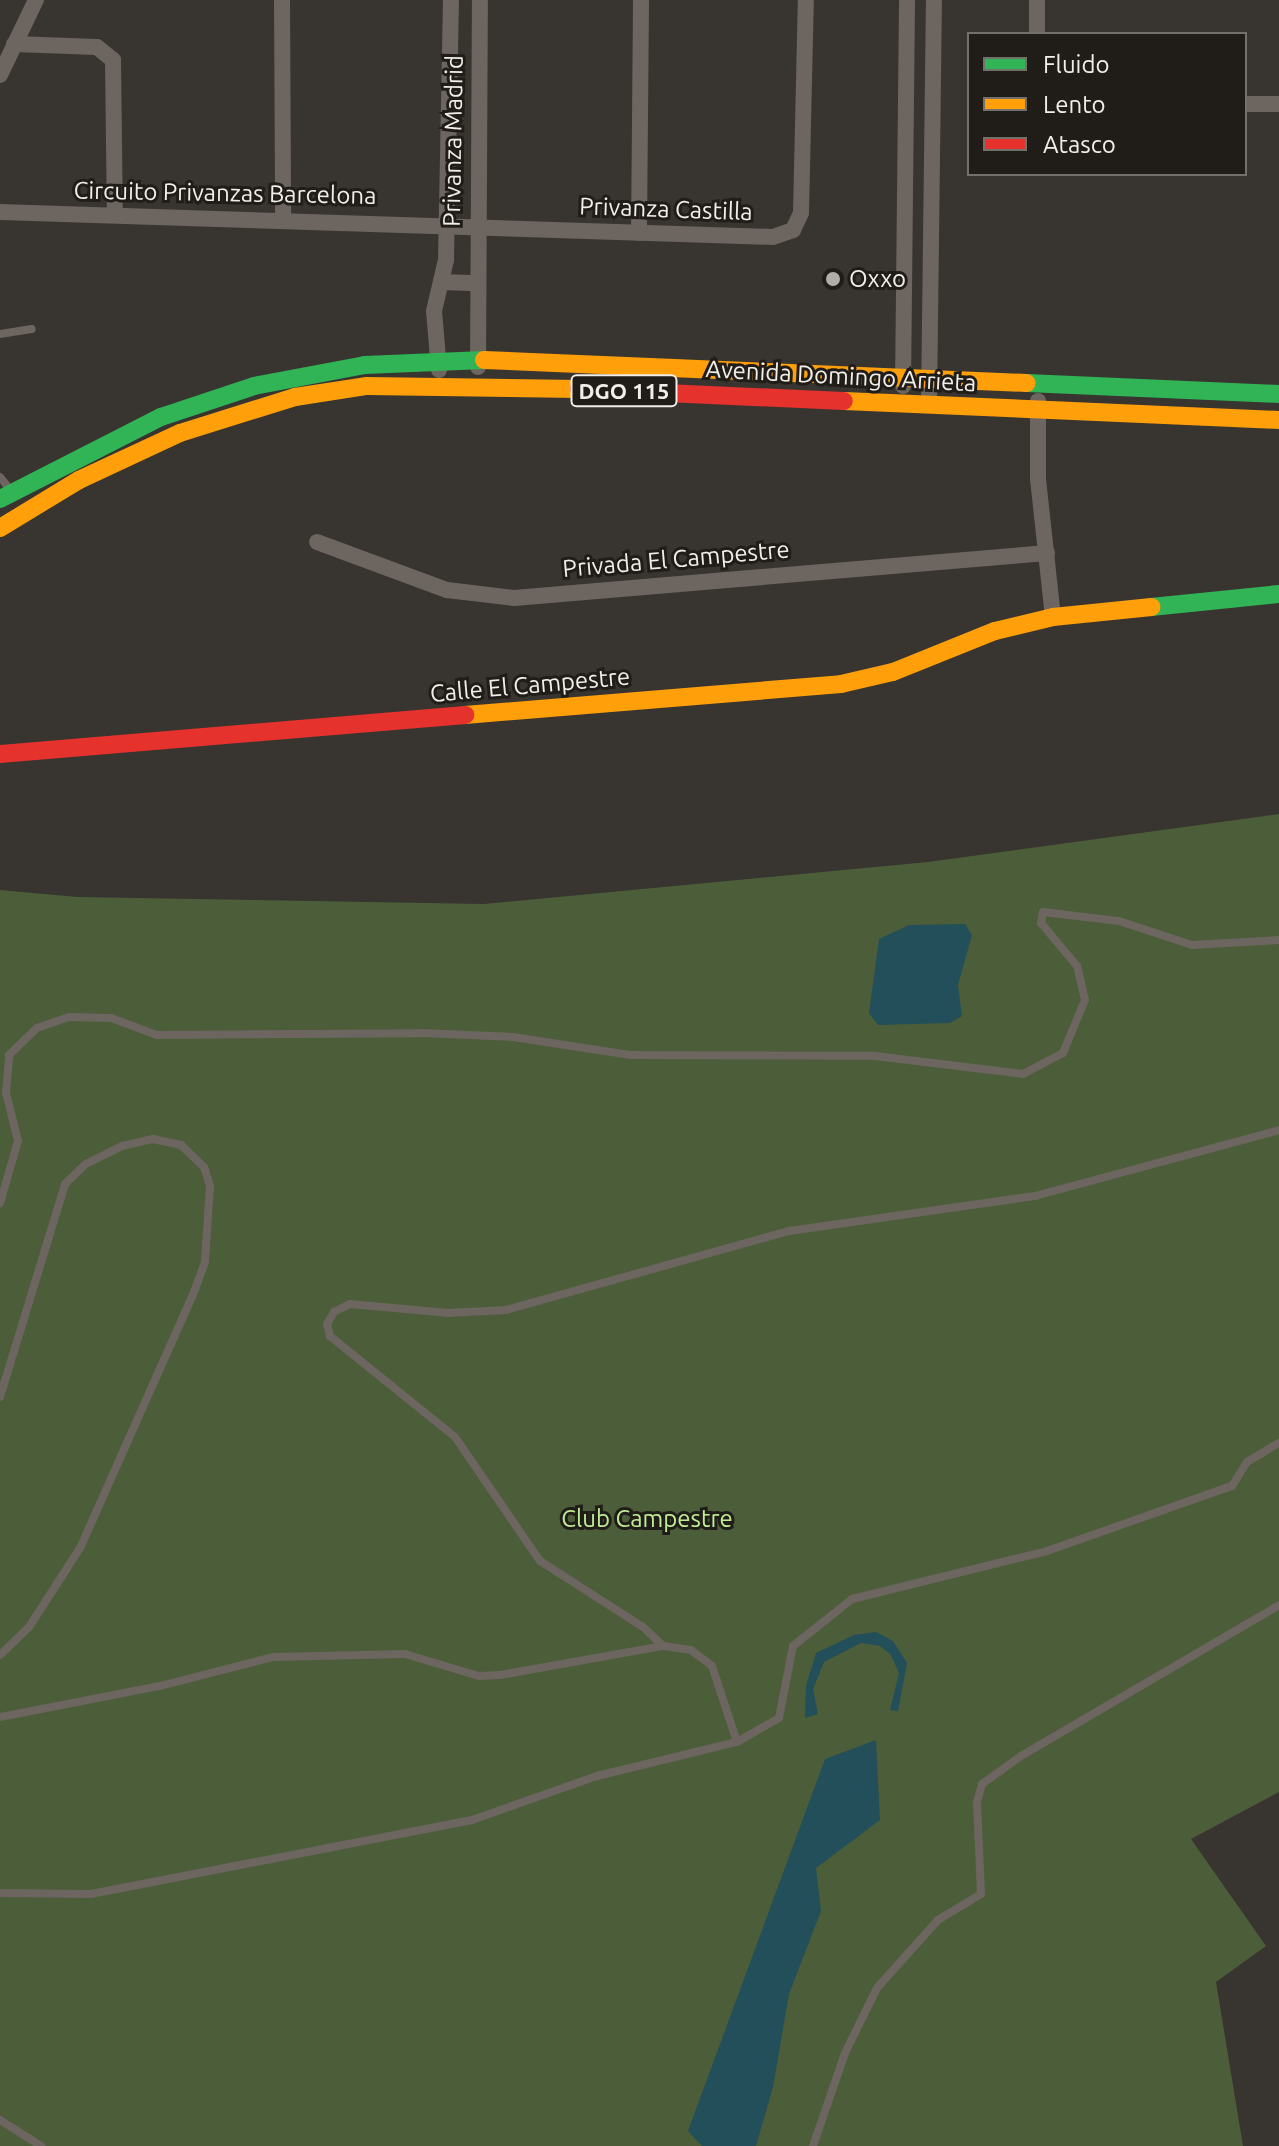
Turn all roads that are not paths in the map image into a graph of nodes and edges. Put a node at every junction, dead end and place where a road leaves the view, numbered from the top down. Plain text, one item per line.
1 (36, 0) edge
2 (282, 0) edge
3 (451, 0) edge
4 (480, 0) edge
5 (641, 0) edge
6 (806, 0) edge
7 (907, 0) edge
8 (934, 0) edge
9 (1037, 0) edge
10 (1037, 32) edge
11 (14, 44) junction
12 (0, 75) edge
13 (1247, 104) edge
14 (1279, 104) edge
15 (0, 212) edge
16 (115, 214) junction
17 (283, 217) junction
18 (448, 224) junction
19 (475, 225) junction
20 (639, 233) junction
21 (441, 282) junction
22 (478, 283) junction
23 (32, 329) dead end
24 (0, 334) edge
25 (438, 359) junction
26 (479, 360) junction
27 (903, 378) junction
28 (929, 380) junction
29 (440, 383) junction
30 (1039, 383) junction
31 (475, 384) junction
32 (1279, 394) edge
33 (904, 402) junction
34 (929, 404) junction
35 (1037, 409) junction
36 (1279, 420) edge
37 (0, 477) edge
38 (6, 496) edge
39 (0, 528) edge
40 (317, 542) dead end
41 (1047, 553) junction
42 (1279, 594) edge
43 (1053, 617) junction
44 (0, 754) edge
45 (1279, 940) edge
46 (1279, 1130) edge
47 (0, 1203) edge
48 (3, 1383) edge
49 (0, 1397) edge
50 (1279, 1443) edge
51 (1279, 1605) edge
52 (663, 1646) junction
53 (0, 1655) edge
54 (0, 1717) edge
55 (737, 1742) junction
56 (0, 1893) edge
57 (0, 2120) edge
58 (41, 2146) edge
59 (813, 2146) edge

1 - 11 street
2 - 17 street
3 - 18 street, Privanza Madrid
4 - 19 street, Privanza Madrid
5 - 20 street
6 - 20 street, Privanza Castilla
7 - 27 street
8 - 28 street
9 - 10 street
11 - 12 street
11 - 16 street
13 - 14 street
15 - 16 street, Circuito Privanzas Barcelona
16 - 17 street, Circuito Privanzas Barcelona
17 - 18 street, Circuito Privanzas Barcelona
18 - 19 street, Privanza Castilla
18 - 21 street, Privanza Madrid
19 - 20 street, Privanza Castilla
19 - 22 street, Privanza Madrid
21 - 22 street
21 - 25 street, Privanza Madrid
22 - 26 street, Privanza Madrid
23 - 24 lane
25 - 26 main road, Avenida Domingo Arrieta / DGO 115
25 - 29 street, Privanza Madrid
25 - 38 main road, Avenida Domingo Arrieta / DGO 115
26 - 27 main road, Avenida Domingo Arrieta / DGO 115
26 - 31 street, Privanza Madrid
27 - 28 main road, Avenida Domingo Arrieta / DGO 115
27 - 33 street
28 - 30 main road, Avenida Domingo Arrieta / DGO 115
28 - 34 street
29 - 31 main road, Avenida Domingo Arrieta / DGO 115
29 - 39 main road, Avenida Domingo Arrieta / DGO 115
30 - 32 main road, Avenida Domingo Arrieta / DGO 115
30 - 35 street
31 - 33 main road, Avenida Domingo Arrieta / DGO 115
33 - 34 main road, Avenida Domingo Arrieta / DGO 115
34 - 35 main road, Avenida Domingo Arrieta / DGO 115
35 - 36 main road, Avenida Domingo Arrieta / DGO 115
35 - 41 street
37 - 38 lane
40 - 41 street, Privada El Campestre
41 - 43 street
42 - 43 main road, Calle El Campestre
43 - 44 main road, Calle El Campestre
45 - 47 lane
46 - 52 lane
48 - 49 lane
48 - 53 lane
50 - 55 lane
51 - 59 lane
52 - 54 lane
52 - 55 lane
55 - 56 lane
57 - 58 lane

